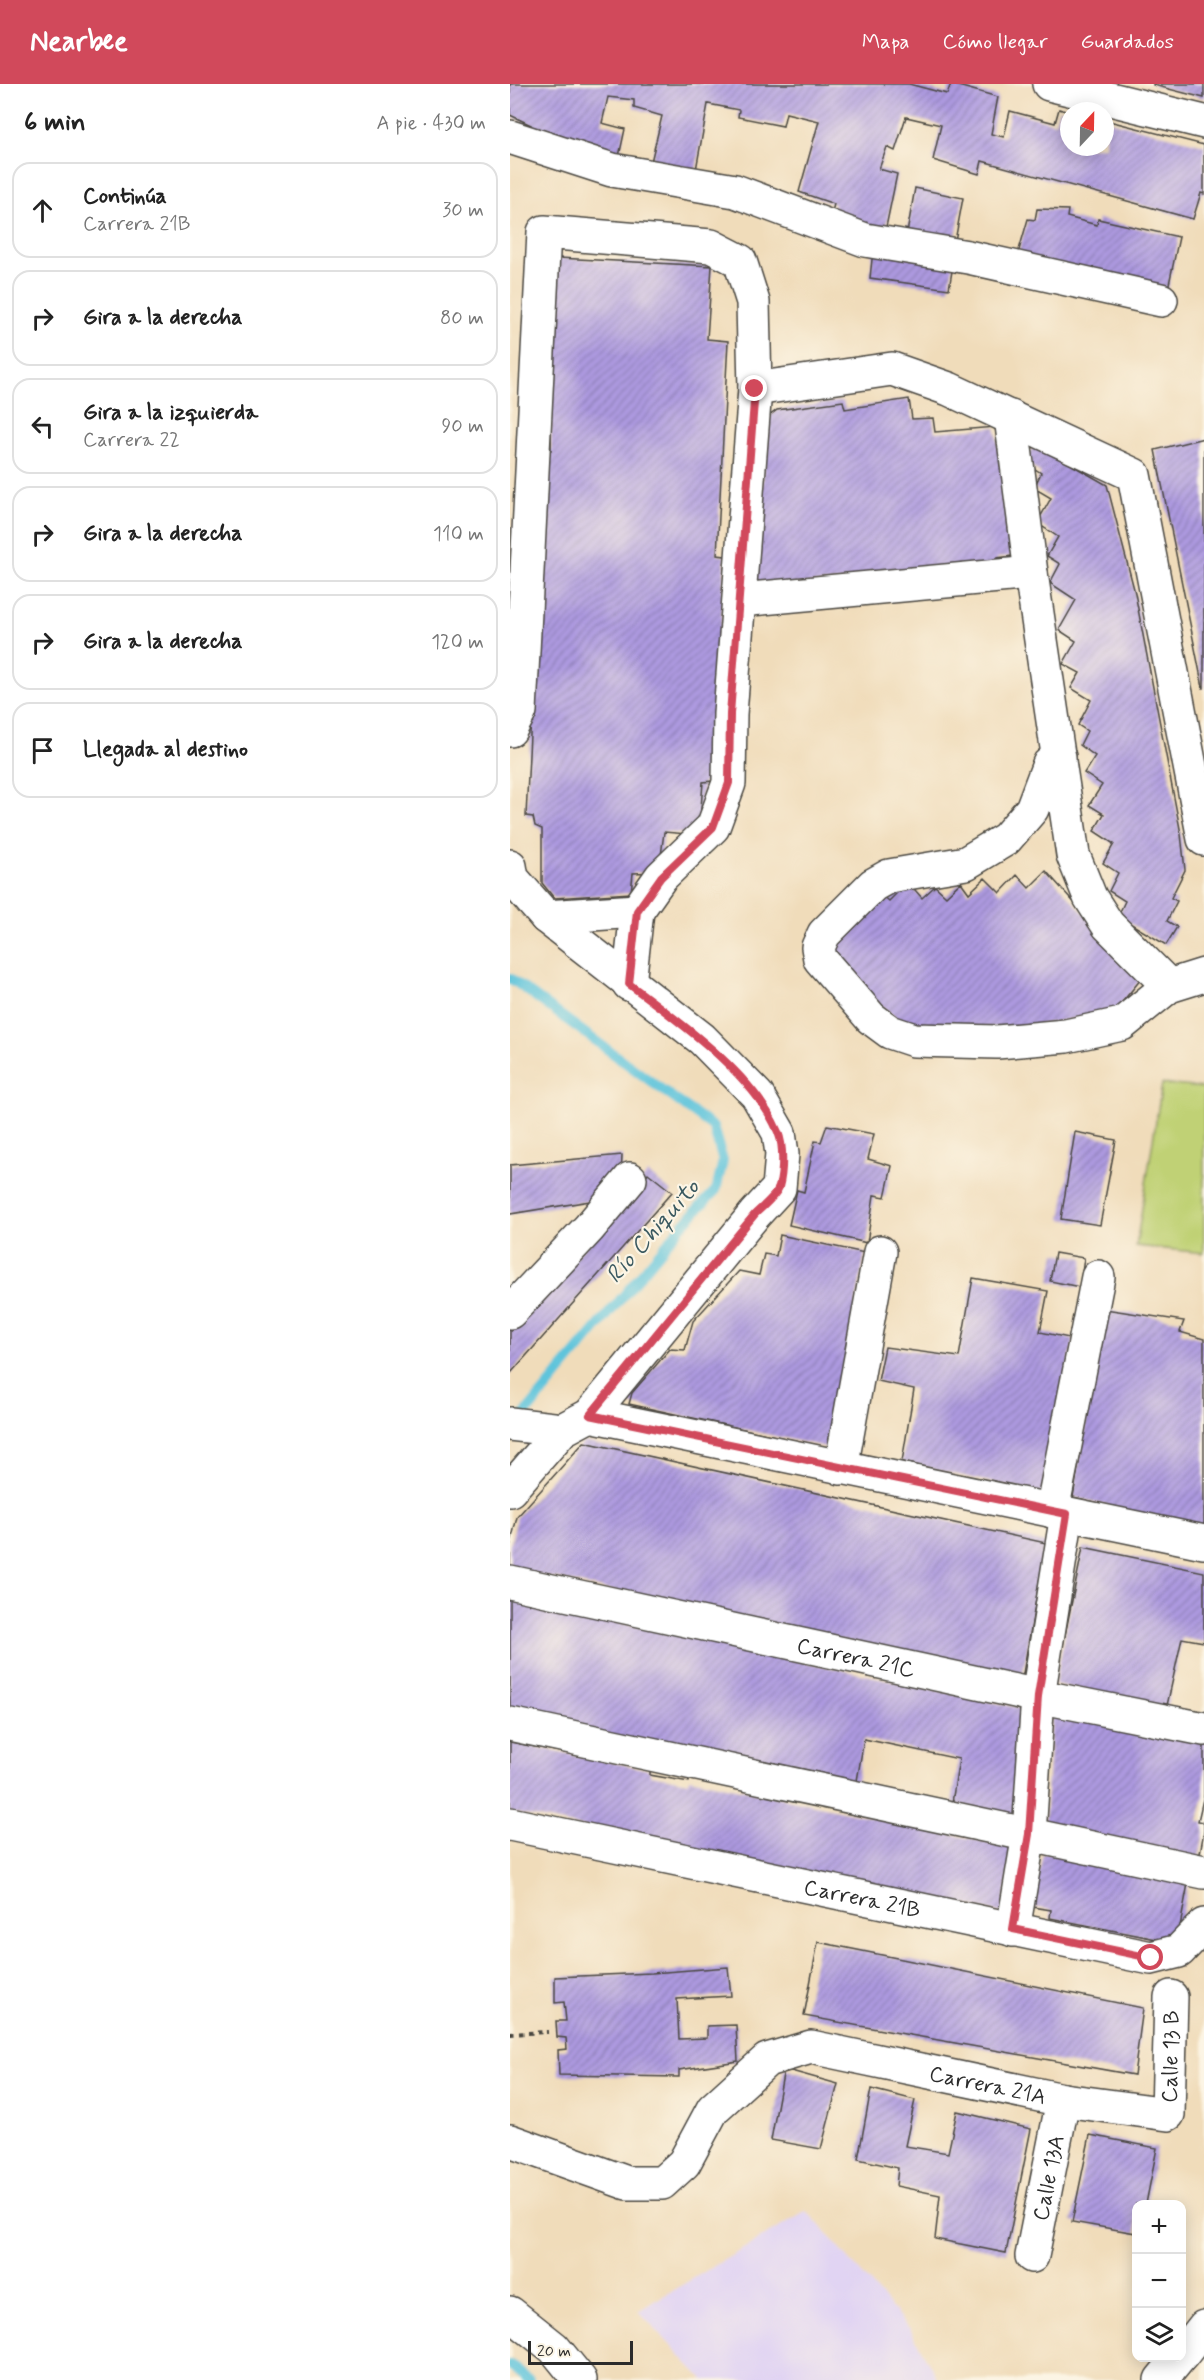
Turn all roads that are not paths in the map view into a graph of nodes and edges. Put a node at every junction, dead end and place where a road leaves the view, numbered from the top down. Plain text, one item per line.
1 (1049, 84) edge
2 (1116, 92) edge
3 (1204, 122) edge
4 (510, 137) edge
5 (1161, 300) dead end
6 (755, 389) junction
7 (1011, 417) junction
8 (1031, 573) junction
9 (740, 600) junction
10 (1194, 722) edge
11 (510, 730) edge
12 (1059, 757) junction
13 (1204, 839) edge
14 (510, 866) edge
15 (637, 911) junction
16 (546, 917) junction
17 (1204, 975) edge
18 (629, 984) junction
19 (1169, 986) junction
20 (630, 1179) dead end
21 (880, 1252) dead end
22 (1098, 1277) dead end
23 (510, 1312) edge
24 (510, 1424) edge
25 (564, 1424) junction
26 (841, 1468) junction
27 (510, 1490) edge
28 (1060, 1513) junction
29 (1204, 1542) edge
30 (510, 1582) edge
31 (1038, 1696) junction
32 (510, 1724) edge
33 (1204, 1729) edge
34 (510, 1824) edge
35 (1029, 1834) junction
36 (1204, 1872) edge
37 (1204, 1925) edge
38 (1013, 1929) junction
39 (1171, 1997) dead end
40 (1063, 2100) junction
41 (1168, 2114) joint
42 (510, 2141) edge
43 (1032, 2256) dead end
44 (510, 2313) edge
45 (1204, 2327) edge
46 (1186, 2349) edge
47 (1175, 2362) edge
48 (580, 2380) edge
49 (1161, 2380) edge

1 - 2 street
2 - 3 street
4 - 5 street
6 - 7 street
6 - 9 street
6 - 11 street
7 - 8 street
7 - 10 street
8 - 9 street
8 - 12 street
9 - 15 street
10 - 13 street
12 - 19 street
12 - 19 street
14 - 16 street
15 - 16 street
15 - 18 street
16 - 18 street
17 - 19 street
18 - 25 street
20 - 23 street
21 - 26 street
22 - 28 street
24 - 25 street
25 - 26 street
25 - 27 street
26 - 28 street
28 - 29 street
28 - 31 street
30 - 31 street, Carrera 21C
31 - 33 street, Carrera 21C
31 - 35 street
32 - 35 street
34 - 38 street, Carrera 21B
35 - 36 street
35 - 38 street
37 - 38 street, Carrera 21B
39 - 41 street, Calle 13 B
40 - 41 street, Carrera 21A
40 - 42 street, Carrera 21A
40 - 43 street, Calle 13A
44 - 48 street
45 - 46 street
47 - 49 street

